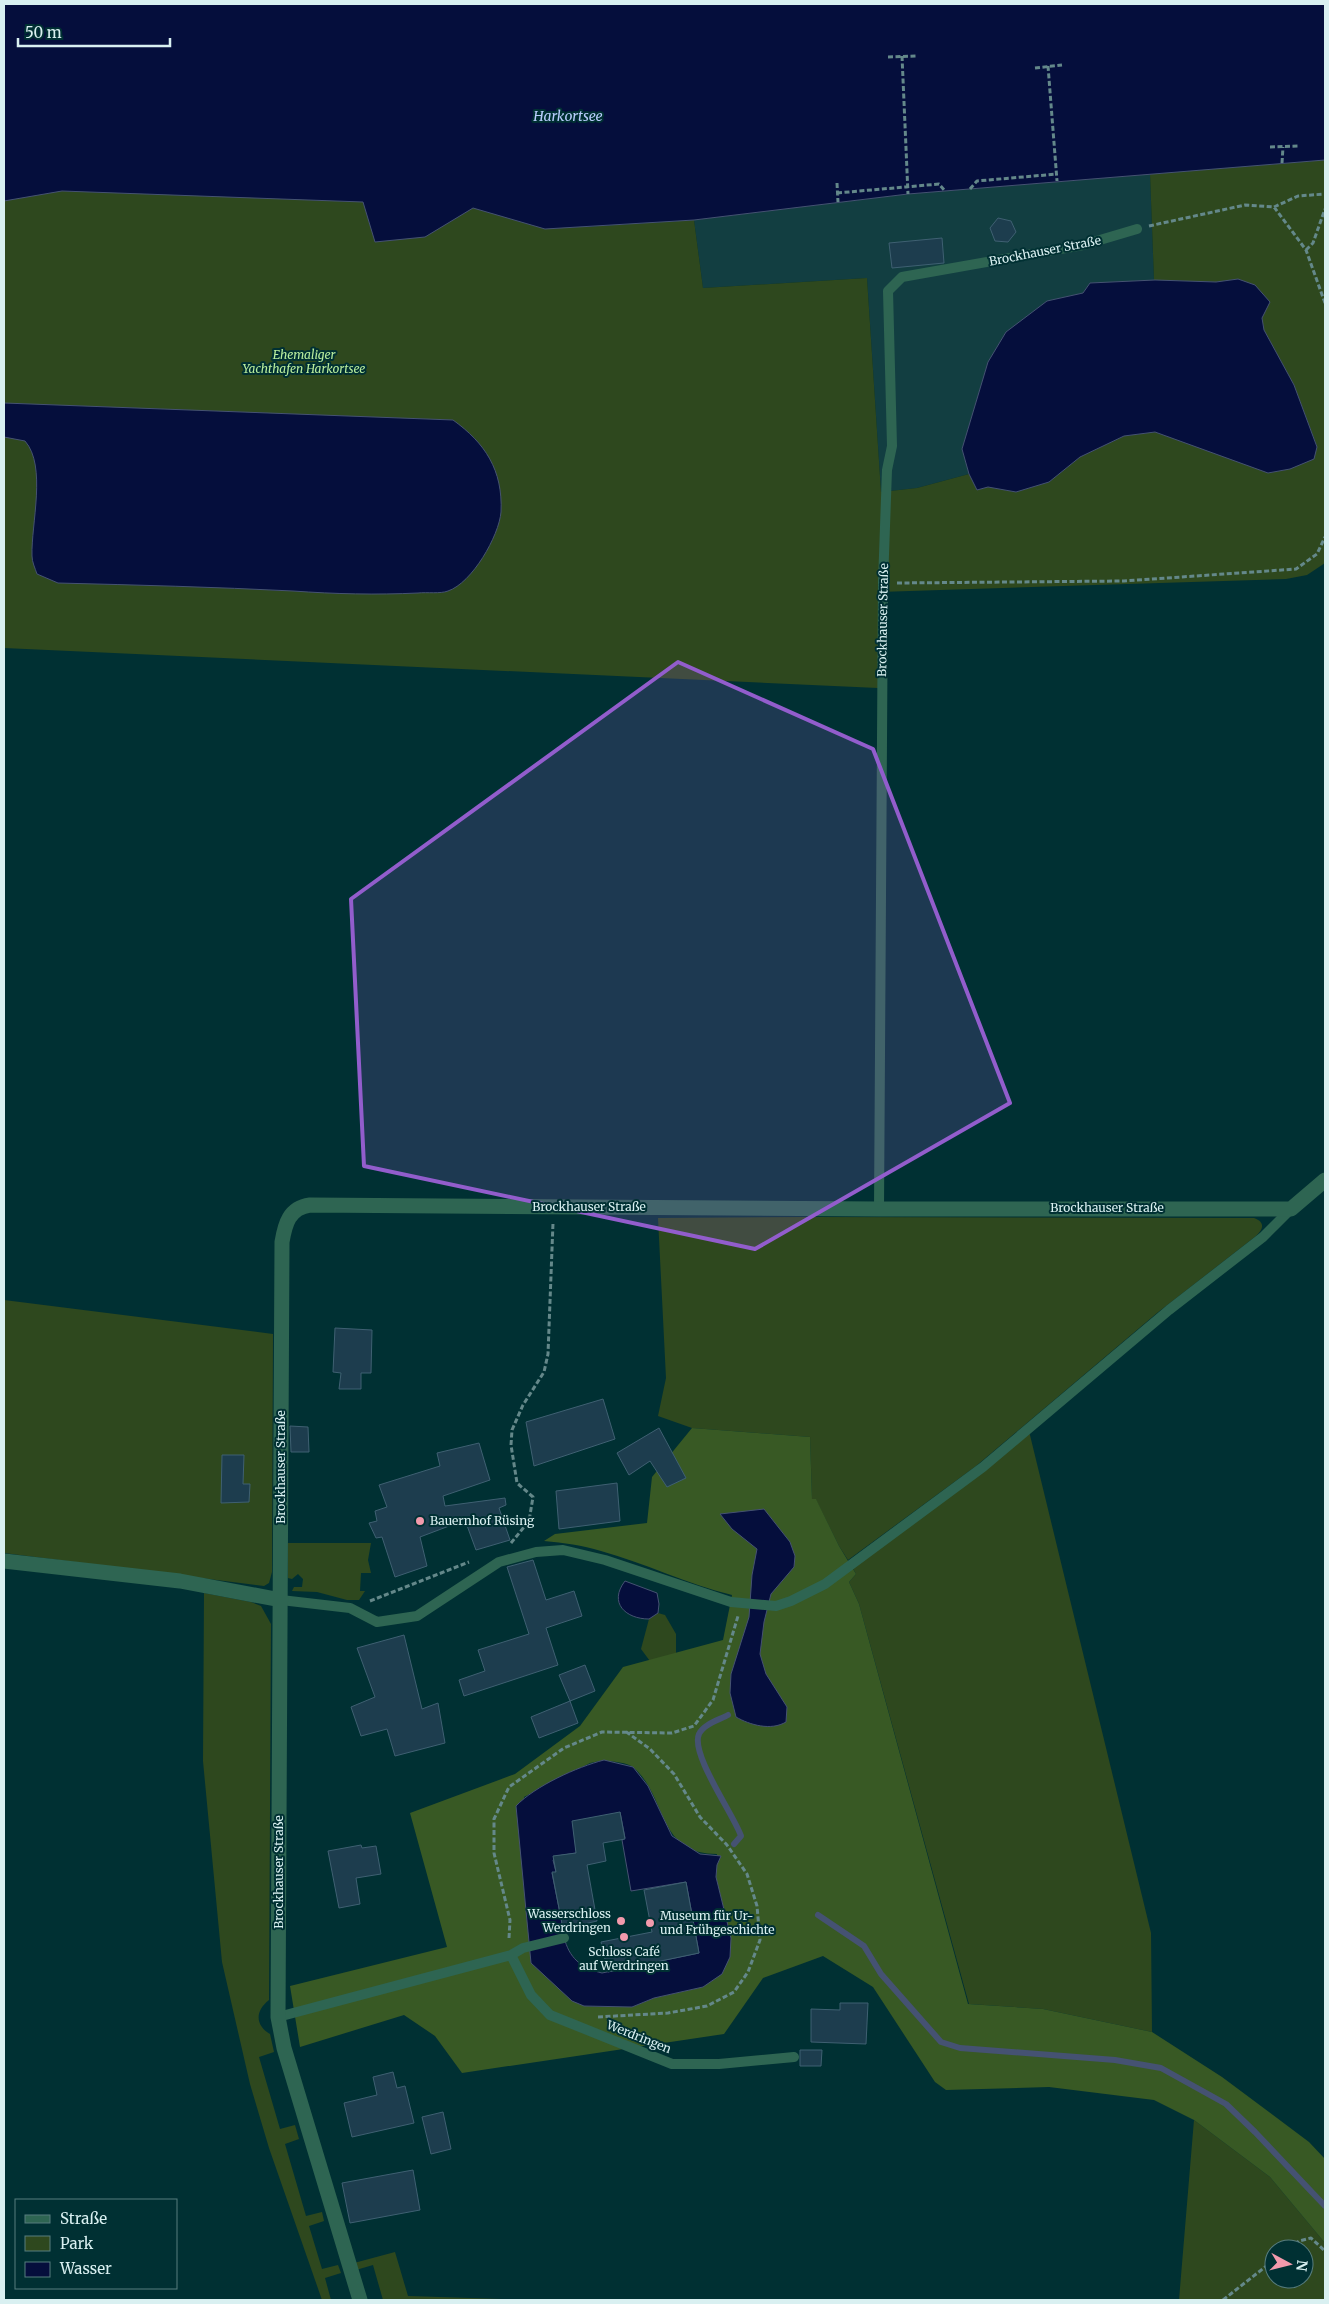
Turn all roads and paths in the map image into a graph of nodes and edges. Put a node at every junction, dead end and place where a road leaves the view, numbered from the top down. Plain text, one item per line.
1 (902, 56) junction
2 (916, 56) dead end
3 (888, 57) dead end
4 (1062, 65) dead end
5 (1048, 66) junction
6 (1035, 68) dead end
7 (1299, 146) dead end
8 (1270, 147) dead end
9 (1283, 147) junction
10 (1282, 163) dead end
11 (1057, 174) junction
12 (1057, 181) dead end
13 (836, 183) dead end
14 (908, 187) junction
15 (970, 189) dead end
16 (945, 191) dead end
17 (837, 193) junction
18 (908, 194) dead end
19 (1325, 194) edge
20 (838, 202) dead end
21 (1274, 207) junction
22 (1325, 209) edge
23 (1137, 230) joint
24 (1306, 250) junction
25 (1325, 303) edge
26 (1325, 537) edge
27 (884, 583) junction
28 (1325, 1180) edge
29 (553, 1207) junction
30 (1291, 1209) junction
31 (879, 1210) junction
32 (508, 1546) dead end
33 (473, 1560) dead end
34 (4, 1561) edge
35 (281, 1600) junction
36 (744, 1604) junction
37 (350, 1608) junction
38 (625, 1731) junction
39 (564, 1938) dead end
40 (507, 1956) junction
41 (278, 2017) junction
42 (590, 2018) dead end
43 (794, 2057) dead end
44 (1314, 2242) edge
45 (1325, 2252) edge
46 (1264, 2268) edge
47 (360, 2300) edge
48 (1223, 2300) edge

1 - 2 path
1 - 3 path
1 - 14 path
4 - 5 path
5 - 6 path
5 - 11 path
7 - 9 path
8 - 9 path
9 - 10 path
11 - 12 path
11 - 15 path
13 - 17 path
14 - 16 path
14 - 17 path
14 - 18 path
17 - 20 path
19 - 21 path
21 - 23 path
21 - 24 path
22 - 24 path
23 - 27 lane, Brockhauser Straße
24 - 25 path
26 - 27 path
27 - 31 lane, Brockhauser Straße
28 - 30 street
29 - 31 street, Brockhauser Straße
29 - 32 path
29 - 35 street, Brockhauser Straße
30 - 31 street, Brockhauser Straße
30 - 36 lane
33 - 37 path
34 - 35 street
35 - 37 lane
35 - 41 street, Brockhauser Straße
36 - 37 lane
36 - 38 path
38 - 40 path
38 - 42 path
39 - 40 lane
40 - 41 lane
40 - 43 lane, Werdringen
41 - 47 street, Brockhauser Straße
44 - 45 path
46 - 48 path

